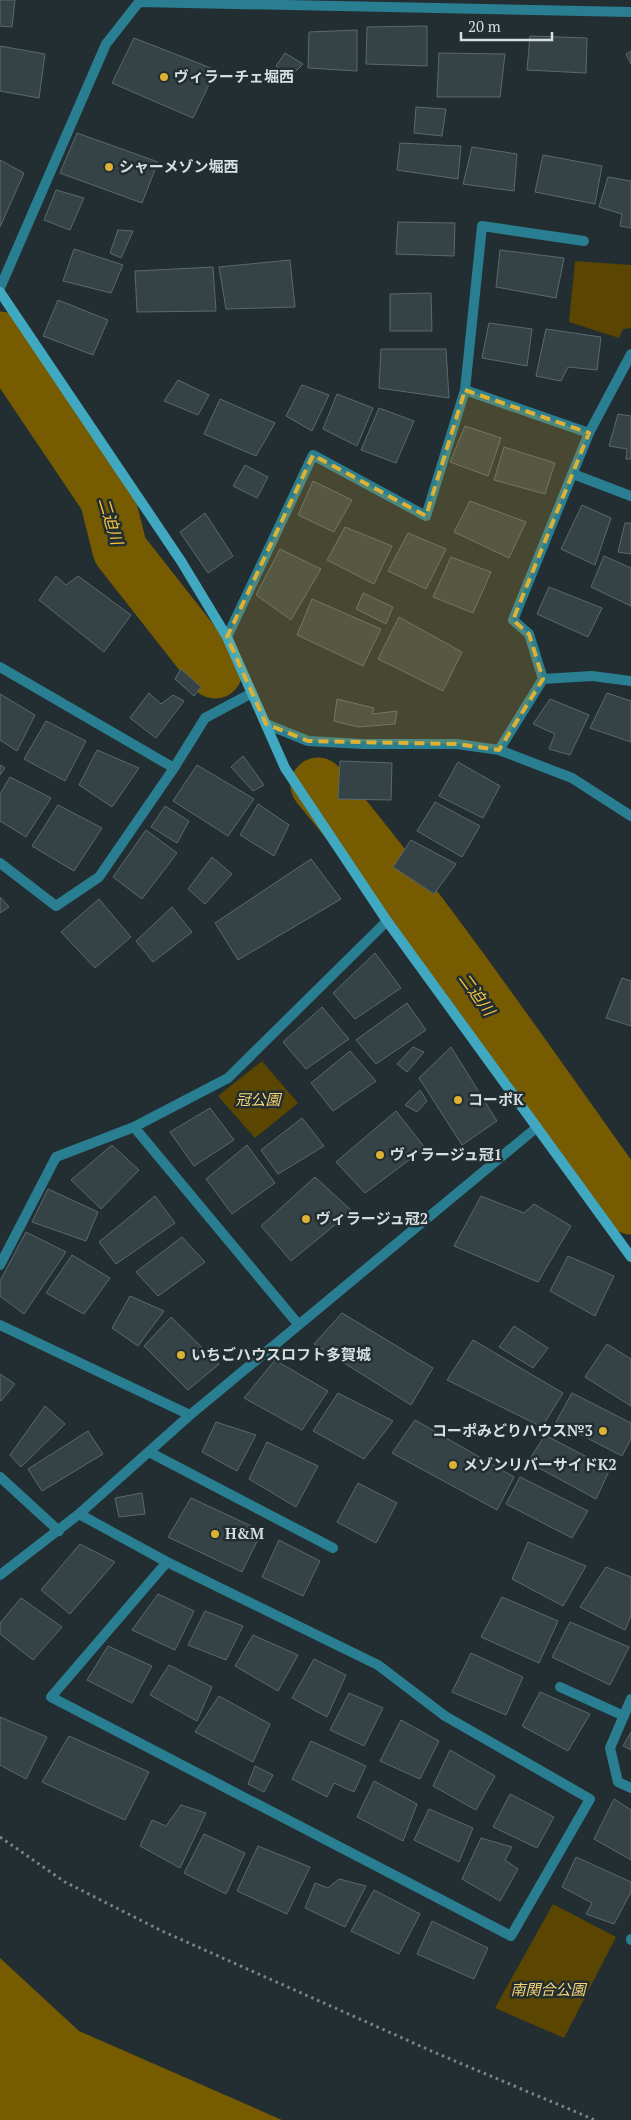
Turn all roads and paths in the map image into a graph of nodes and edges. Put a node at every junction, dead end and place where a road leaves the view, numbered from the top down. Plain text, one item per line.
1 (140, 1) edge
2 (631, 12) edge
3 (584, 241) dead end
4 (0, 290) edge
5 (631, 354) edge
6 (465, 390) junction
7 (589, 433) junction
8 (573, 474) junction
9 (631, 496) edge
10 (227, 637) junction
11 (0, 667) edge
12 (543, 679) junction
13 (631, 682) edge
14 (252, 693) junction
15 (266, 724) junction
16 (499, 750) junction
17 (174, 768) junction
18 (631, 816) edge
19 (0, 864) edge
20 (387, 920) junction
21 (134, 1126) junction
22 (536, 1128) junction
23 (631, 1257) edge
24 (0, 1265) edge
25 (298, 1324) junction
26 (0, 1325) edge
27 (190, 1415) junction
28 (149, 1452) junction
29 (0, 1477) edge
30 (79, 1514) junction
31 (59, 1531) junction
32 (333, 1548) dead end
33 (167, 1562) junction
34 (0, 1575) edge
35 (560, 1687) dead end
36 (631, 1698) edge
37 (624, 1716) junction
38 (631, 1788) edge
39 (0, 1837) edge
40 (595, 2120) edge

1 - 2 street
1 - 4 street
3 - 6 street
4 - 10 street
5 - 7 street
6 - 7 street
6 - 10 street
7 - 8 street
8 - 9 street
8 - 12 street
10 - 14 street
11 - 17 street
12 - 13 street
12 - 16 street
14 - 15 street
14 - 17 street
15 - 16 street
15 - 20 street
16 - 18 street
17 - 19 street
20 - 21 street
20 - 22 street
21 - 24 street
21 - 25 street
22 - 23 street
22 - 25 street
25 - 27 street
26 - 27 street
27 - 28 street
28 - 30 street
28 - 32 street
29 - 31 street
30 - 31 street
30 - 33 street
31 - 34 street
33 - 33 street
35 - 37 street
36 - 37 street
37 - 38 street
39 - 40 path

